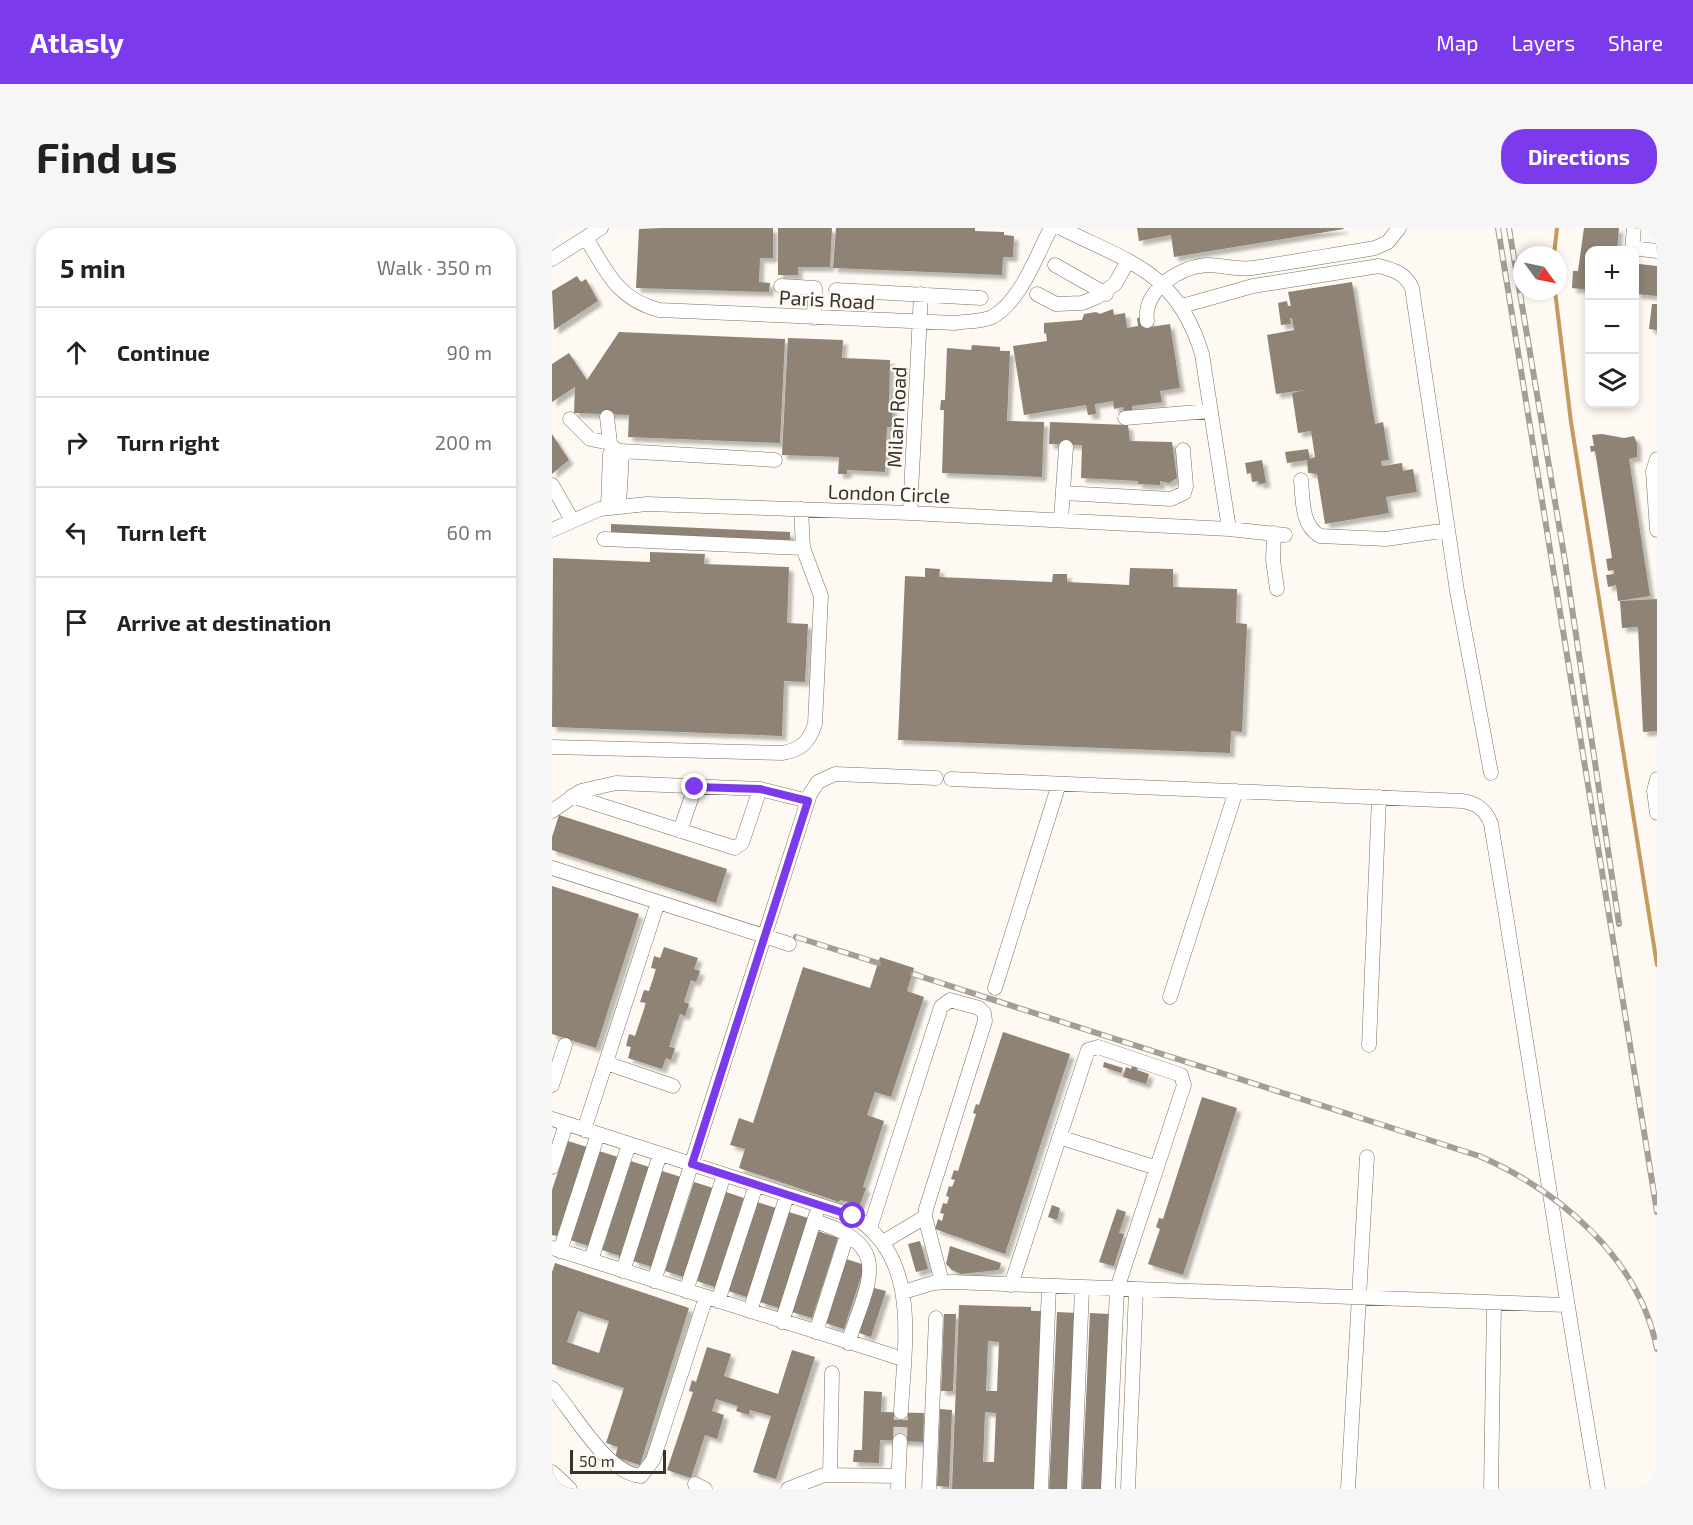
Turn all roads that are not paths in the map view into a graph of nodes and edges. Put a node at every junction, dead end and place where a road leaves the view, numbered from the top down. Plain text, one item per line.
1 (600, 228) edge
2 (1051, 228) edge
3 (1061, 228) edge
4 (1399, 228) edge
5 (1634, 228) edge
6 (586, 238) junction
7 (1632, 246) edge
8 (1639, 250) edge
9 (1657, 251) edge
10 (552, 259) edge
11 (1128, 261) junction
12 (1055, 265) dead end
13 (1163, 284) junction
14 (781, 286) dead end
15 (836, 290) dead end
16 (921, 294) junction
17 (1037, 294) dead end
18 (1106, 294) junction
19 (981, 298) dead end
20 (1182, 306) junction
21 (813, 318) junction
22 (1147, 321) dead end
23 (921, 323) junction
24 (1210, 411) junction
25 (608, 417) dead end
26 (1125, 418) dead end
27 (570, 419) dead end
28 (1066, 447) dead end
29 (615, 448) junction
30 (1183, 450) dead end
31 (1657, 459) edge
32 (775, 460) dead end
33 (1301, 480) dead end
34 (552, 485) edge
35 (1063, 493) junction
36 (614, 506) junction
37 (801, 509) junction
38 (910, 513) junction
39 (572, 520) junction
40 (1061, 520) junction
41 (1229, 529) junction
42 (552, 530) edge
43 (1448, 530) junction
44 (1657, 530) edge
45 (604, 539) dead end
46 (803, 548) junction
47 (1277, 589) dead end
48 (552, 747) edge
49 (1491, 773) dead end
50 (936, 778) dead end
51 (951, 779) dead end
52 (1657, 779) edge
53 (1059, 784) junction
54 (695, 787) junction
55 (760, 789) junction
56 (1236, 791) junction
57 (572, 796) junction
58 (1379, 797) junction
59 (808, 801) junction
60 (552, 812) edge
61 (1657, 813) edge
62 (680, 831) junction
63 (552, 868) edge
64 (658, 902) junction
65 (764, 936) junction
66 (789, 944) dead end
67 (994, 988) dead end
68 (1170, 997) dead end
69 (565, 1045) dead end
70 (1369, 1045) dead end
71 (606, 1063) junction
72 (552, 1085) edge
73 (673, 1086) dead end
74 (552, 1119) edge
75 (566, 1124) junction
76 (591, 1132) junction
77 (1059, 1137) junction
78 (629, 1144) junction
79 (660, 1154) junction
80 (1367, 1157) dead end
81 (692, 1164) junction
82 (552, 1167) edge
83 (1157, 1168) junction
84 (724, 1175) junction
85 (756, 1185) junction
86 (787, 1195) junction
87 (819, 1206) junction
88 (925, 1217) junction
89 (814, 1221) junction
90 (870, 1228) junction
91 (847, 1235) junction
92 (883, 1242) junction
93 (556, 1249) edge
94 (591, 1260) junction
95 (623, 1270) junction
96 (654, 1281) junction
97 (942, 1282) junction
98 (1011, 1285) junction
99 (1049, 1286) junction
100 (1082, 1288) junction
101 (1117, 1289) junction
102 (1136, 1290) junction
103 (686, 1291) junction
104 (903, 1292) junction
105 (1361, 1298) junction
106 (712, 1299) junction
107 (1494, 1303) junction
108 (1566, 1305) junction
109 (750, 1311) junction
110 (936, 1318) dead end
111 (782, 1322) junction
112 (816, 1332) junction
113 (848, 1343) junction
114 (903, 1359) junction
115 (831, 1373) dead end
116 (552, 1388) edge
117 (901, 1412) tunnel mouth
118 (900, 1441) tunnel mouth
119 (552, 1472) edge
120 (830, 1474) junction
121 (898, 1483) edge
122 (570, 1489) edge
123 (788, 1489) edge
124 (929, 1489) edge
125 (1041, 1489) edge
126 (1074, 1489) edge
127 (1108, 1489) edge
128 (1128, 1489) edge
129 (1348, 1489) edge
130 (1491, 1489) edge
131 (1598, 1489) edge

1 - 6 street
2 - 23 street, Paris Road
3 - 11 street
4 - 13 street
5 - 7 street
6 - 10 street
6 - 21 street, Paris Road
8 - 9 street
11 - 13 street
11 - 18 street
12 - 18 street
13 - 20 street
13 - 22 street
14 - 21 street
15 - 16 street
16 - 19 street
16 - 23 street, Milan Road
17 - 18 street
20 - 24 street
20 - 43 street
21 - 23 street, Paris Road
23 - 38 street, Milan Road
24 - 26 street
24 - 41 street
25 - 29 street
27 - 29 street
28 - 35 street
29 - 32 street
29 - 36 street
30 - 35 street
31 - 44 street
33 - 43 street
34 - 39 street
35 - 40 street
36 - 37 street, London Circle
36 - 39 street, London Circle
37 - 38 street, London Circle
37 - 46 street
38 - 40 street, London Circle
39 - 42 street, London Circle
40 - 41 street, London Circle
41 - 47 street, London Circle
43 - 49 street
45 - 46 street
46 - 48 street
50 - 59 street
51 - 53 street
52 - 61 street
53 - 56 street
53 - 67 street
54 - 55 street
54 - 57 street
54 - 62 street
55 - 59 street
55 - 62 street
56 - 58 street
56 - 68 street
57 - 60 street
57 - 62 street
58 - 70 street
58 - 108 street
59 - 65 street
63 - 64 street
64 - 65 street
64 - 71 street
65 - 66 street
65 - 81 street
69 - 72 street
71 - 73 street
71 - 76 street
74 - 75 street
75 - 76 street
75 - 82 street
76 - 78 street
76 - 93 street
77 - 83 street
77 - 83 street
77 - 98 street
78 - 79 street
78 - 94 street
79 - 81 street
79 - 95 street
80 - 105 street
81 - 84 street
81 - 96 street
83 - 101 street
84 - 85 street
84 - 103 street
85 - 86 street
85 - 106 street
86 - 87 street
86 - 109 street
87 - 89 street
87 - 90 street
88 - 90 street
88 - 92 street
88 - 97 street
89 - 91 street
89 - 111 street
90 - 92 street
91 - 112 street
91 - 113 street
92 - 104 street
93 - 94 street
94 - 95 street
95 - 96 street
96 - 103 street
97 - 98 street
97 - 104 street
98 - 99 street
99 - 100 street
99 - 125 street
100 - 101 street
100 - 126 street
101 - 102 street
101 - 127 street
102 - 105 street
102 - 128 street
103 - 106 street
104 - 114 street
105 - 107 street
105 - 129 street
106 - 109 street
106 - 116 street
107 - 108 street
107 - 130 street
108 - 131 street
109 - 111 street
110 - 124 street
111 - 112 street
112 - 113 street
113 - 114 street
114 - 117 street
115 - 120 street
118 - 121 street
119 - 122 street
120 - 121 street
120 - 123 street

